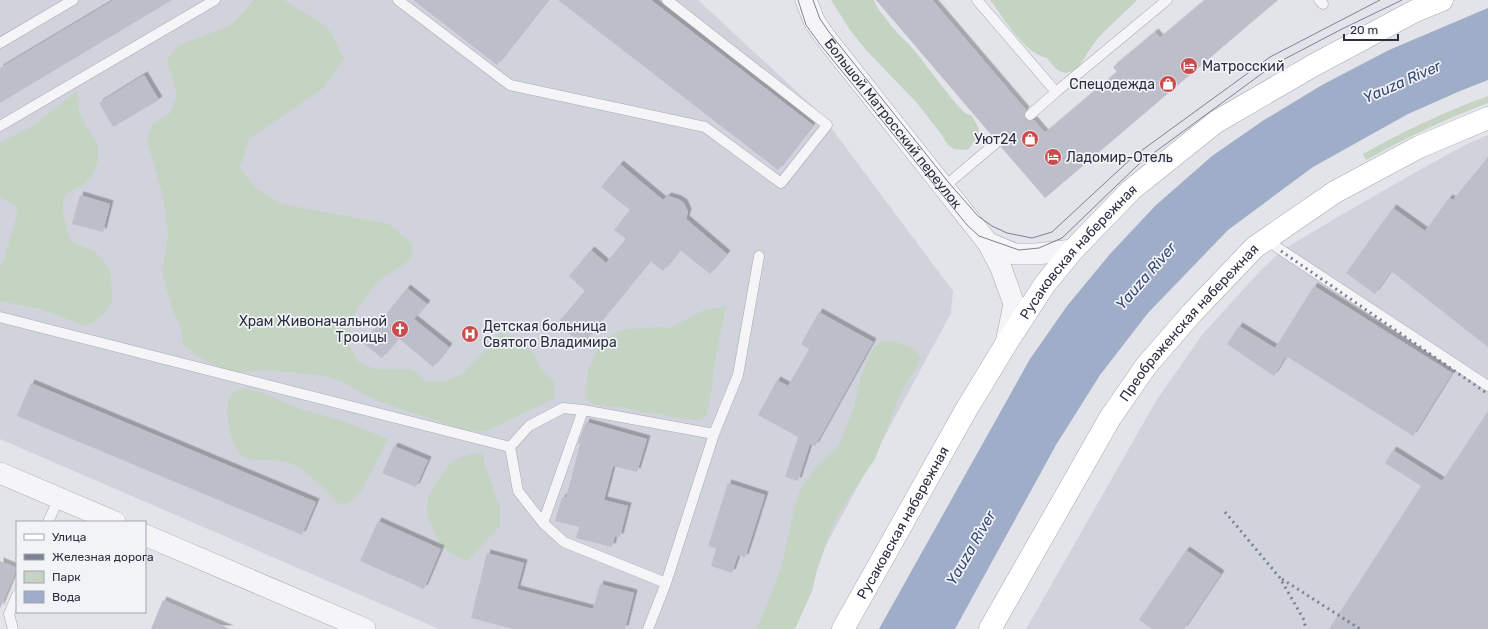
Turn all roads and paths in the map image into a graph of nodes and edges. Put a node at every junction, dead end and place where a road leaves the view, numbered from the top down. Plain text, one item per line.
1 (73, 0) edge
2 (215, 0) edge
3 (398, 0) edge
4 (667, 0) edge
5 (806, 0) edge
6 (977, 0) edge
7 (1167, 0) edge
8 (1442, 0) edge
9 (0, 43) edge
10 (1056, 92) junction
11 (1030, 115) dead end
12 (1488, 118) edge
13 (0, 126) edge
14 (997, 142) dead end
15 (944, 187) junction
16 (1266, 240) junction
17 (988, 243) junction
18 (1073, 250) junction
19 (759, 256) dead end
20 (0, 317) edge
21 (1006, 344) junction
22 (1488, 386) edge
23 (583, 410) junction
24 (714, 434) junction
25 (510, 447) junction
26 (0, 473) edge
27 (59, 498) junction
28 (48, 521) edge
29 (113, 521) edge
30 (543, 523) junction
31 (146, 535) edge
32 (666, 583) junction
33 (16, 597) edge
34 (13, 629) edge
35 (365, 629) edge
36 (648, 629) edge
37 (843, 629) edge
38 (990, 629) edge

1 - 9 lane
2 - 13 lane
3 - 4 lane
5 - 15 street, Большой Матросский переулок
6 - 10 lane
7 - 10 lane
8 - 18 main road, Русаковская набережная
10 - 11 lane
12 - 16 main road, Преображенская набережная
14 - 15 lane
15 - 17 street, Большой Матросский переулок
16 - 22 lane
16 - 38 main road, Преображенская набережная
17 - 18 street, Большой Матросский переулок
17 - 21 street, Большой Матросский переулок
18 - 21 main road, Русаковская набережная
19 - 24 lane
20 - 25 lane
21 - 37 main road, Русаковская набережная
23 - 24 lane
23 - 25 lane
23 - 30 lane
24 - 32 lane
25 - 30 lane
26 - 27 street
27 - 28 lane
27 - 29 street
30 - 32 lane
31 - 35 street
32 - 36 lane
33 - 34 lane

